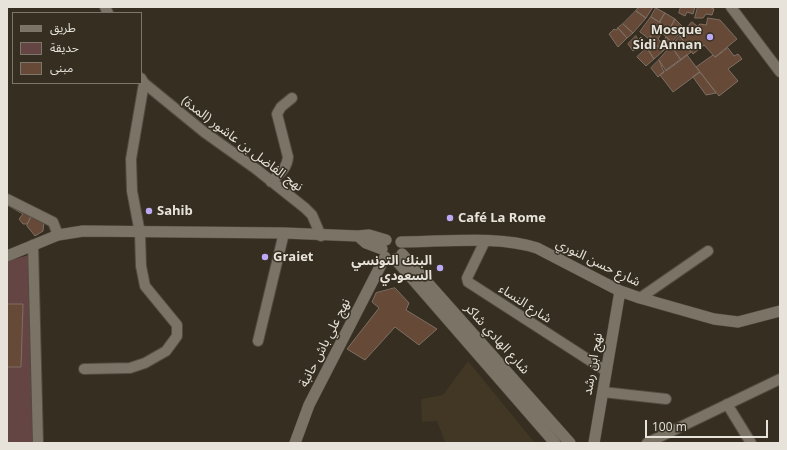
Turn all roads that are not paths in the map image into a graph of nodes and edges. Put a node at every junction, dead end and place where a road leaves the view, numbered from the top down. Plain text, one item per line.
1 (731, 7) edge
2 (780, 72) edge
3 (142, 80) edge
4 (141, 84) edge
5 (292, 98) dead end
6 (271, 182) junction
7 (7, 199) edge
8 (140, 232) junction
9 (284, 233) junction
10 (58, 235) junction
11 (321, 236) junction
12 (485, 241) junction
13 (401, 242) junction
14 (33, 245) junction
15 (708, 251) dead end
16 (390, 252) junction
17 (7, 256) edge
18 (620, 291) junction
19 (640, 298) junction
20 (780, 311) edge
21 (258, 341) dead end
22 (84, 369) dead end
23 (606, 371) junction
24 (780, 379) edge
25 (603, 392) junction
26 (666, 399) dead end
27 (727, 404) junction
28 (38, 443) edge
29 (295, 443) edge
30 (555, 443) edge
31 (570, 443) edge
32 (594, 443) edge
33 (647, 443) edge
34 (750, 443) edge

1 - 2 street
3 - 6 street, نهج الفاضل بن عاشور (المدة)
4 - 8 street
5 - 6 street
6 - 11 street, نهج الفاضل بن عاشور (المدة)
7 - 10 street
8 - 9 street, شارع حسن النوري
8 - 10 street, شارع حسن النوري
8 - 22 street
9 - 11 street, شارع حسن النوري
9 - 21 street
10 - 14 street, شارع حسن النوري
11 - 16 street, شارع حسن النوري
12 - 13 street, شارع حسن النوري
12 - 18 street, شارع حسن النوري
12 - 23 street, شارع النساء
13 - 16 street
13 - 16 street, شارع حسن النوري
14 - 17 street, شارع حسن النوري
14 - 28 street
15 - 19 street
16 - 29 street, نهج علي باش حانبة
16 - 30 street, شارع الهادي شاكر
16 - 31 street, شارع الهادي شاكر
18 - 19 street, شارع حسن النوري
18 - 23 street, نهج ابن رشد
19 - 20 street, شارع حسن النوري
23 - 25 street, نهج ابن رشد
24 - 27 street
25 - 26 street
25 - 32 street, نهج ابن رشد
27 - 33 street
27 - 34 street

